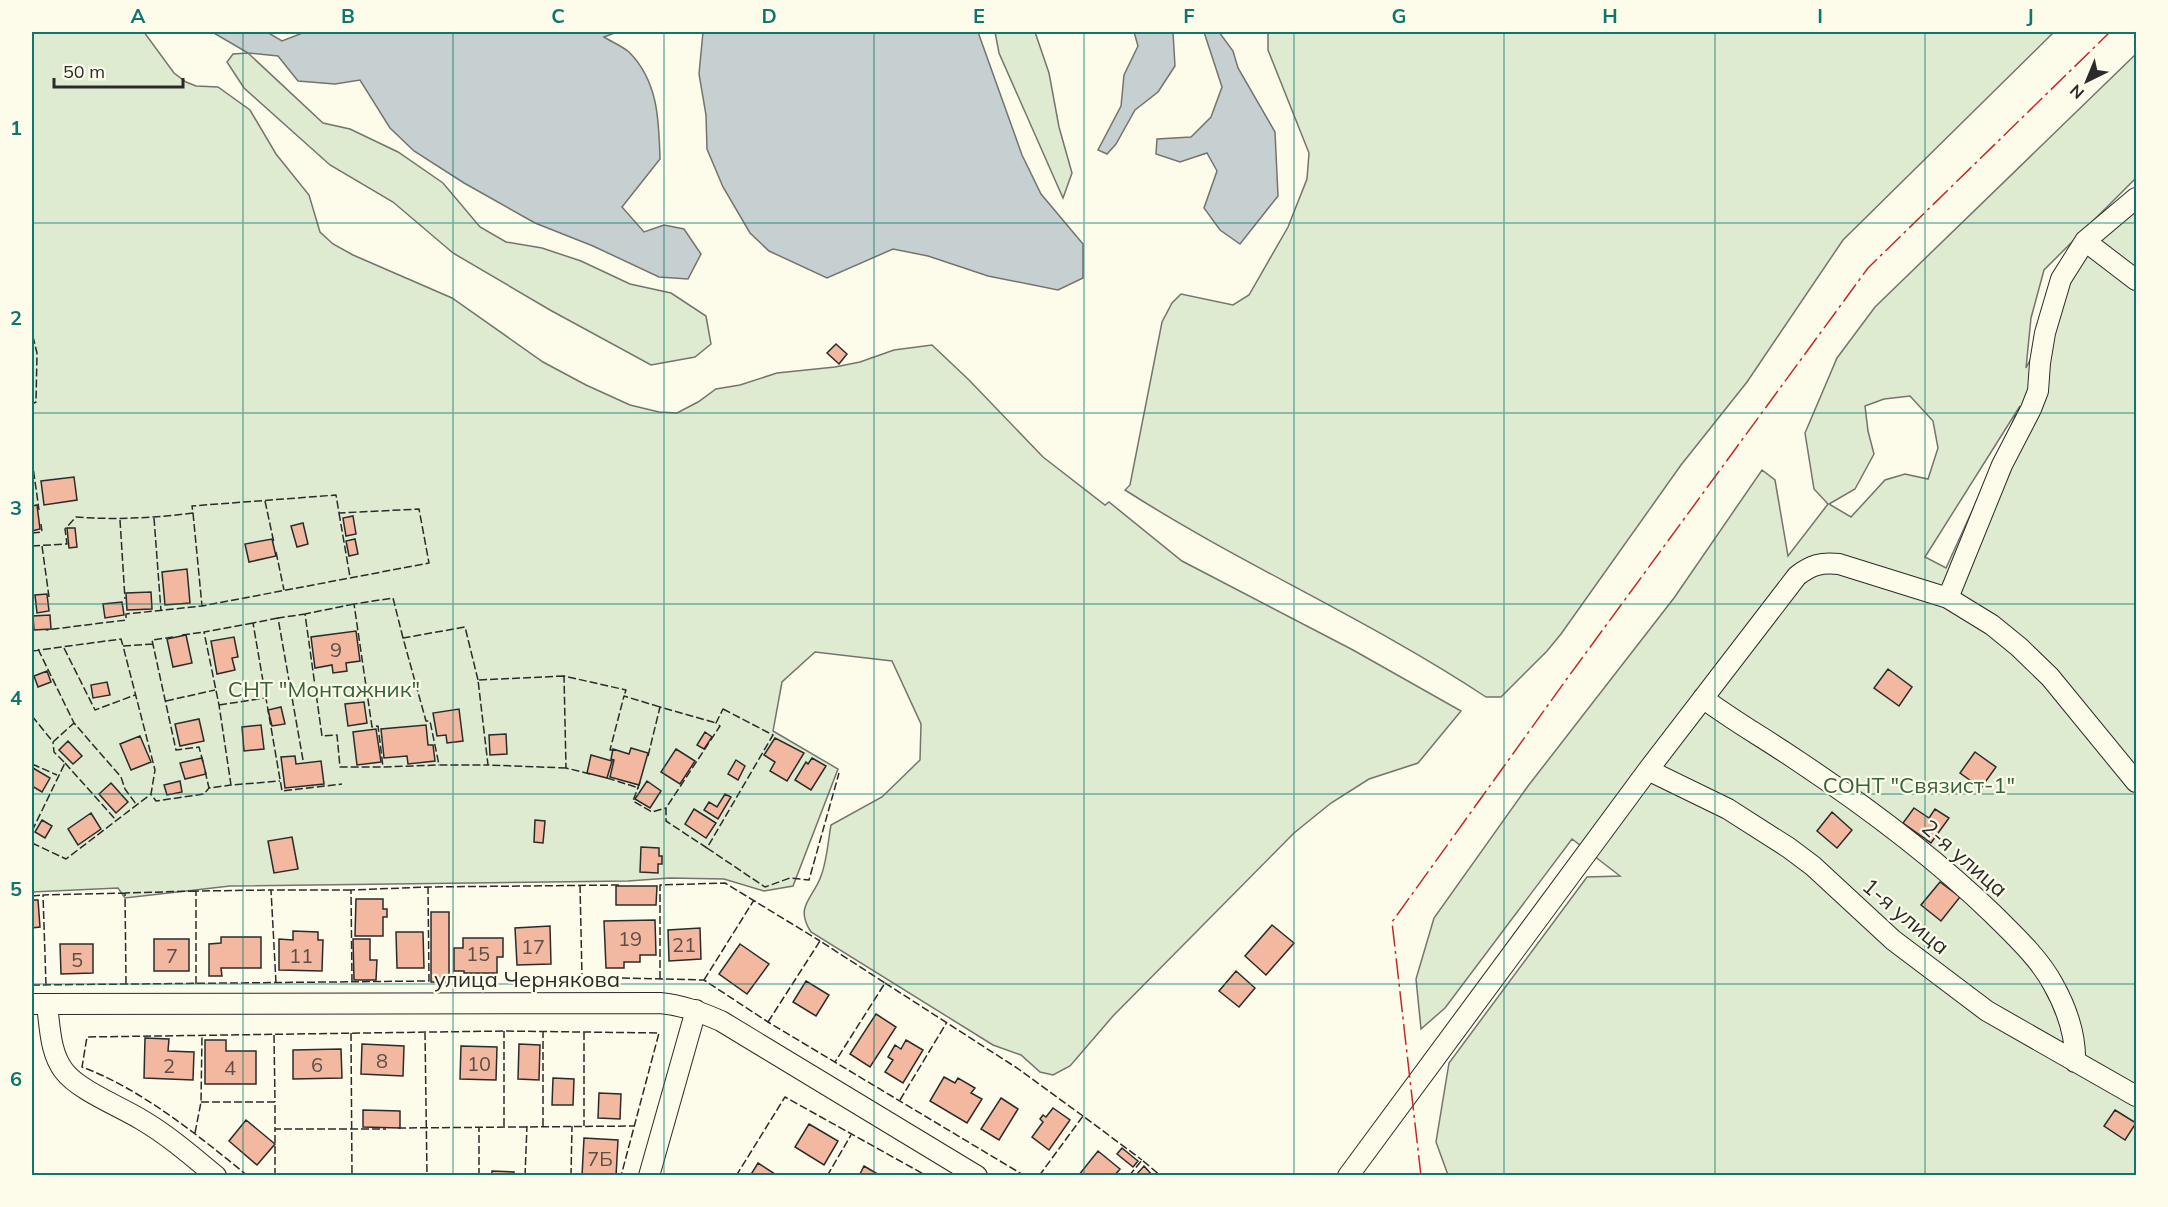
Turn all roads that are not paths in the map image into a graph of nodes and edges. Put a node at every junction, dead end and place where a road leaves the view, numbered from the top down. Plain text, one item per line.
1 (2136, 198) edge
2 (2085, 241) junction
3 (2136, 280) edge
4 (1948, 598) junction
5 (1702, 698) junction
6 (1648, 770) junction
7 (2136, 782) edge
8 (39, 1005) edge
9 (696, 1010) junction
10 (2075, 1062) junction
11 (2136, 1096) edge
12 (216, 1176) edge
13 (649, 1176) edge
14 (977, 1176) edge
15 (1348, 1176) edge

1 - 2 street
2 - 3 street
2 - 4 street
4 - 5 street
4 - 7 street
5 - 6 street
5 - 10 street, 2-я улица
6 - 10 street, 1-я улица
6 - 15 street
8 - 9 street, улица Чернякова
8 - 12 street
9 - 13 street
9 - 14 street, улица Чернякова
10 - 11 street, 1-я улица

